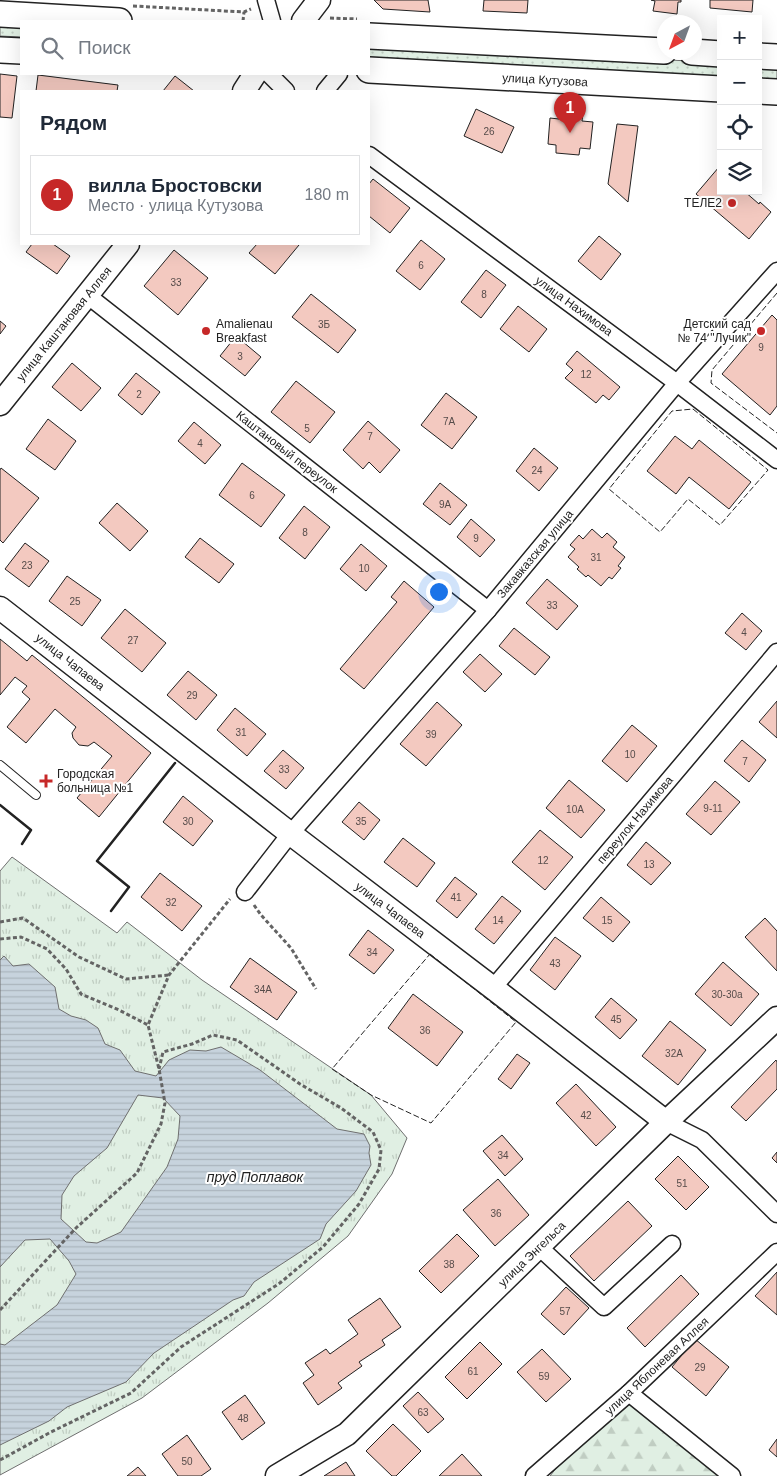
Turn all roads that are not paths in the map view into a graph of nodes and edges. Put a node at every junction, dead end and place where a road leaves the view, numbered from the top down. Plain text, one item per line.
1 (319, 0) edge
2 (266, 2) edge
3 (125, 13) edge
4 (0, 14) edge
5 (272, 20) edge
6 (304, 20) edge
7 (370, 36) edge
8 (0, 50) edge
9 (20, 51) edge
10 (657, 51) edge
11 (702, 53) edge
12 (717, 54) edge
13 (762, 56) edge
14 (777, 57) edge
15 (370, 70) edge
16 (254, 75) edge
17 (270, 75) edge
18 (337, 75) edge
19 (717, 89) edge
20 (245, 90) edge
21 (285, 90) edge
22 (326, 90) edge
23 (762, 91) edge
24 (777, 92) edge
25 (370, 156) edge
26 (127, 245) edge
27 (777, 271) edge
28 (87, 295) junction
29 (677, 383) junction
30 (0, 404) edge
31 (777, 460) edge
32 (488, 610) junction
33 (2, 613) edge
34 (777, 652) edge
35 (0, 765) edge
36 (36, 795) dead end
37 (290, 834) junction
38 (245, 892) road end
39 (493, 988) junction
40 (777, 1018) edge
41 (666, 1122) junction
42 (777, 1214) edge
43 (672, 1244) dead end
44 (539, 1246) junction
45 (777, 1252) edge
46 (629, 1393) junction
47 (277, 1476) edge
48 (534, 1476) edge
49 (732, 1476) edge

1 - 6 street
2 - 5 street
3 - 4 main road
7 - 10 main road
8 - 9 main road
11 - 12 main road
13 - 14 main road
15 - 19 main road, улица Кутузова
16 - 20 street
17 - 21 street
18 - 22 street
23 - 24 main road
25 - 29 street, улица Нахимова
26 - 28 street, улица Каштановая Аллея
27 - 29 street, Закавказская улица
28 - 30 street, улица Каштановая Аллея
28 - 32 street, Каштановый переулок
29 - 31 street, улица Нахимова
29 - 32 street, Закавказская улица
32 - 37 street, Закавказская улица
33 - 37 street, улица Чапаева
34 - 39 street, переулок Нахимова
35 - 36 lane
37 - 38 street, Закавказская улица
37 - 39 street, улица Чапаева
39 - 41 street, улица Чапаева
40 - 41 street, улица Энгельса
41 - 42 street, улица Чапаева
41 - 44 street, улица Энгельса
43 - 44 street
44 - 47 street, улица Энгельса
45 - 46 street, улица Яблоневая Аллея
46 - 48 street, улица Яблоневая Аллея
46 - 49 street

